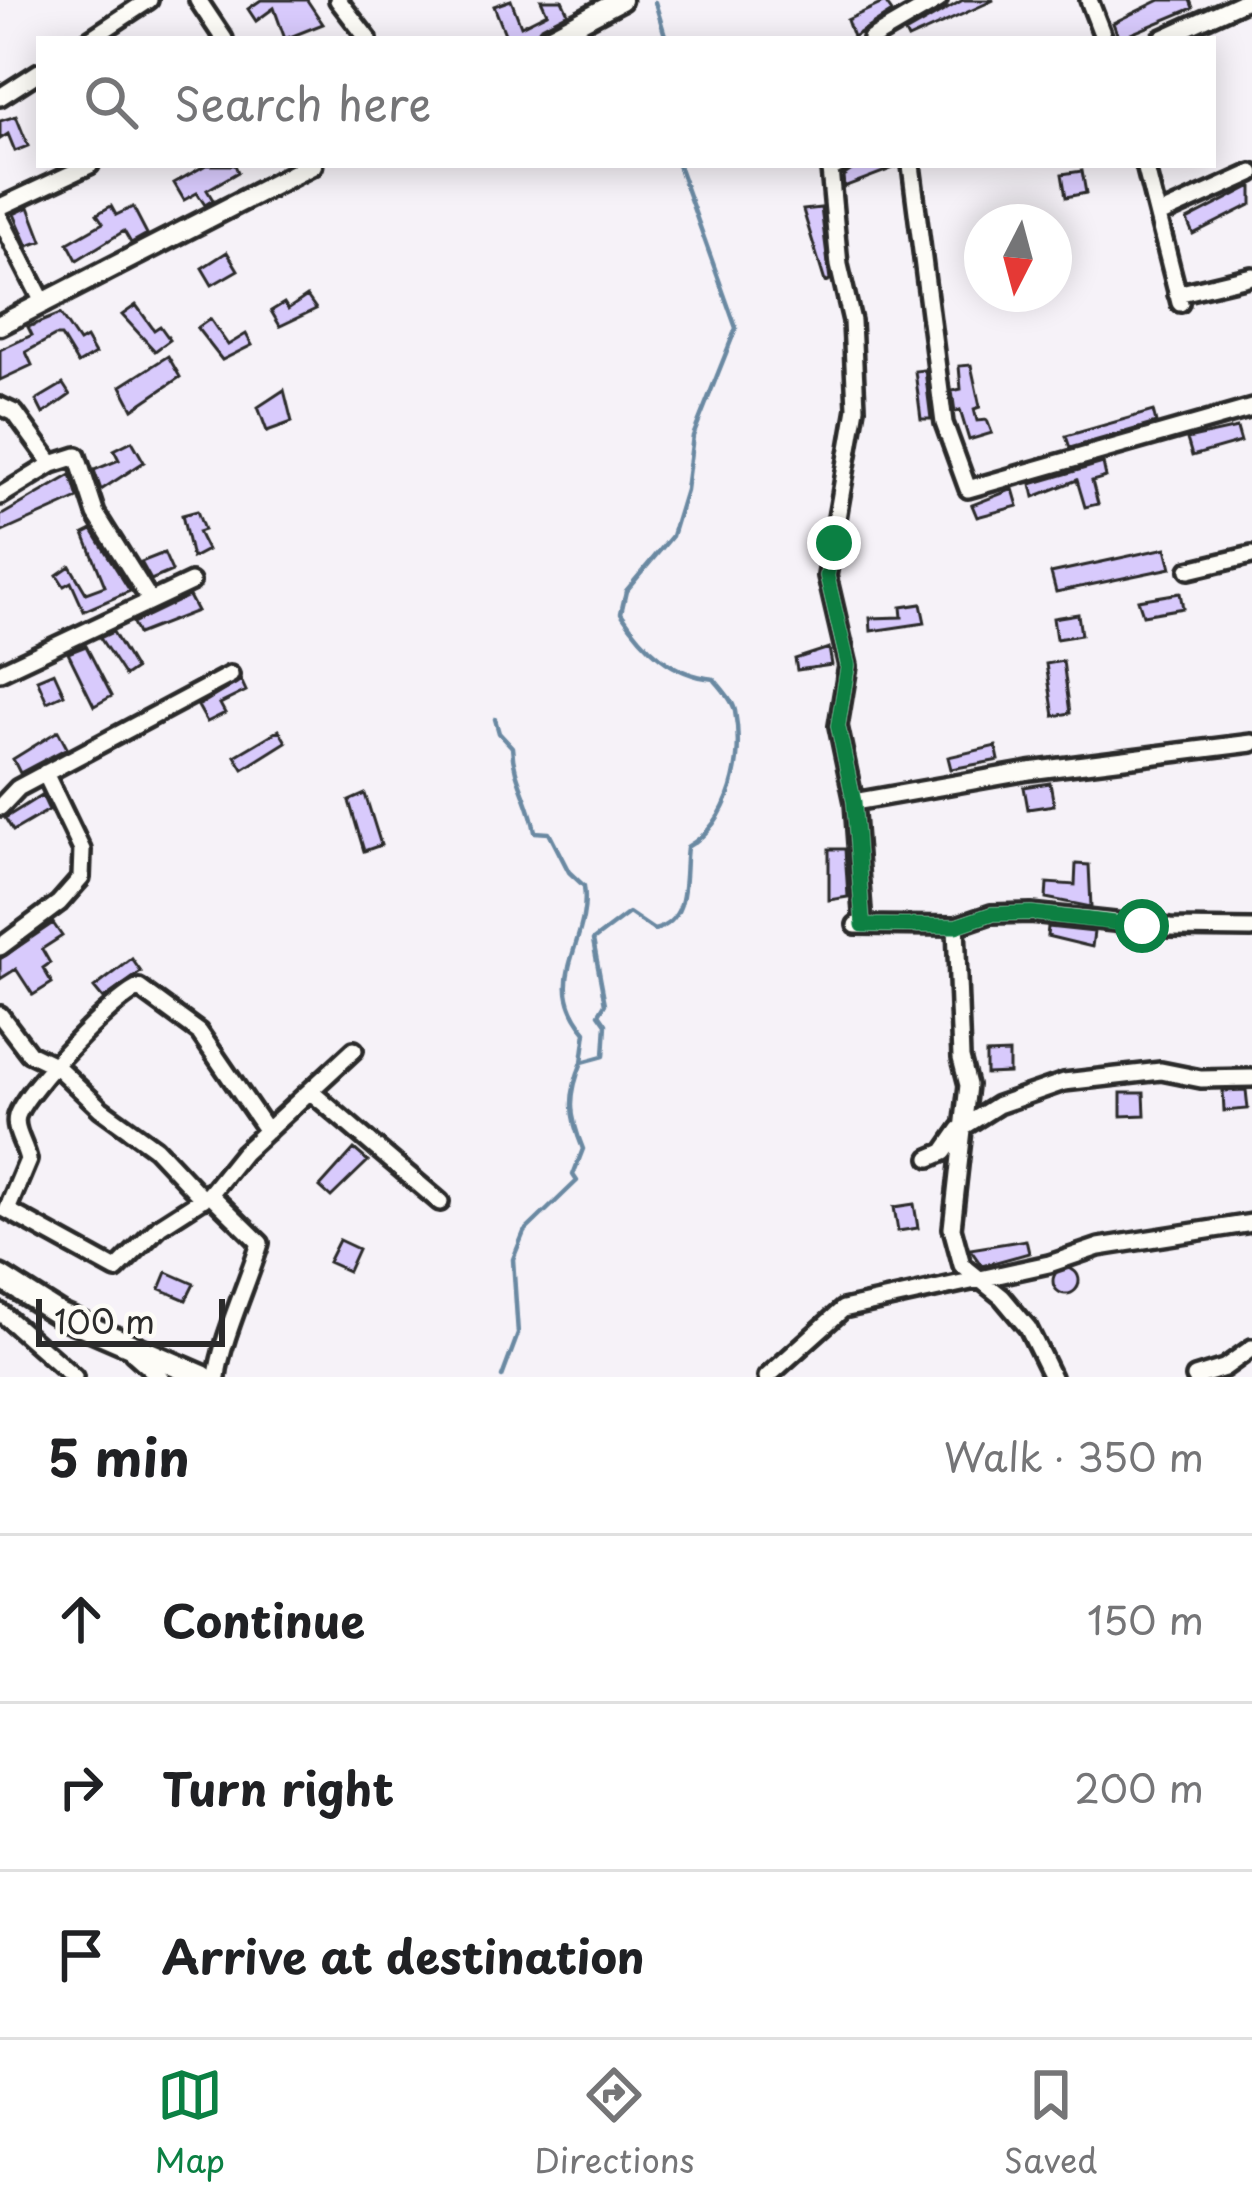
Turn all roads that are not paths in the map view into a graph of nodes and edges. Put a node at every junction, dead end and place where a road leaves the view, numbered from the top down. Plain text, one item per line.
1 (148, 0) edge
2 (198, 0) edge
3 (338, 0) edge
4 (621, 0) edge
5 (938, 0) edge
6 (1089, 0) edge
7 (1247, 0) edge
8 (94, 36) edge
9 (222, 36) edge
10 (366, 36) edge
11 (553, 36) edge
12 (876, 36) edge
13 (1103, 36) edge
14 (1168, 36) edge
15 (36, 74) edge
16 (0, 98) edge
17 (84, 168) edge
18 (306, 168) edge
19 (832, 168) edge
20 (911, 168) edge
21 (1145, 168) edge
22 (1252, 173) edge
23 (0, 207) edge
24 (1159, 215) junction
25 (0, 218) edge
26 (1252, 276) edge
27 (44, 304) junction
28 (0, 326) edge
29 (0, 406) edge
30 (1252, 408) edge
31 (52, 464) junction
32 (0, 496) edge
33 (1252, 555) edge
34 (1189, 570) dead end
35 (191, 582) dead end
36 (150, 600) junction
37 (0, 672) edge
38 (230, 675) dead end
39 (1252, 742) edge
40 (45, 773) junction
41 (854, 802) junction
42 (0, 807) edge
43 (956, 926) junction
44 (1252, 929) edge
45 (0, 947) edge
46 (0, 1015) edge
47 (354, 1049) dead end
48 (56, 1066) junction
49 (1252, 1078) edge
50 (311, 1092) junction
51 (960, 1129) junction
52 (267, 1131) junction
53 (930, 1158) dead end
54 (206, 1197) junction
55 (440, 1202) dead end
56 (1252, 1223) edge
57 (0, 1277) edge
58 (974, 1279) junction
59 (0, 1312) edge
60 (8, 1330) edge
61 (122, 1343) junction
62 (1252, 1348) edge
63 (74, 1377) edge
64 (160, 1377) edge
65 (203, 1377) edge
66 (218, 1377) edge
67 (767, 1377) edge
68 (1052, 1377) edge
69 (1196, 1377) edge

1 - 8 street
2 - 9 street
3 - 10 street
4 - 11 street
5 - 12 street
6 - 13 street
7 - 14 street
15 - 16 street
17 - 23 street
18 - 27 street
19 - 41 street
20 - 30 street
21 - 24 street
22 - 24 street
24 - 26 street
25 - 27 street
27 - 28 street
29 - 31 street
31 - 32 street
31 - 36 street
33 - 34 street
35 - 36 street
36 - 37 street
38 - 40 street
39 - 41 street
40 - 42 street
40 - 45 street
41 - 43 street
43 - 44 street
43 - 51 street
46 - 48 street
47 - 50 street
48 - 52 street
48 - 54 street
48 - 54 street
49 - 51 street
50 - 52 street
50 - 55 street
51 - 53 street
51 - 58 street
52 - 54 street
54 - 66 street
56 - 58 street
57 - 61 main road
58 - 67 street
58 - 68 street
59 - 60 street
60 - 63 street
61 - 64 street
61 - 65 main road
62 - 69 street

